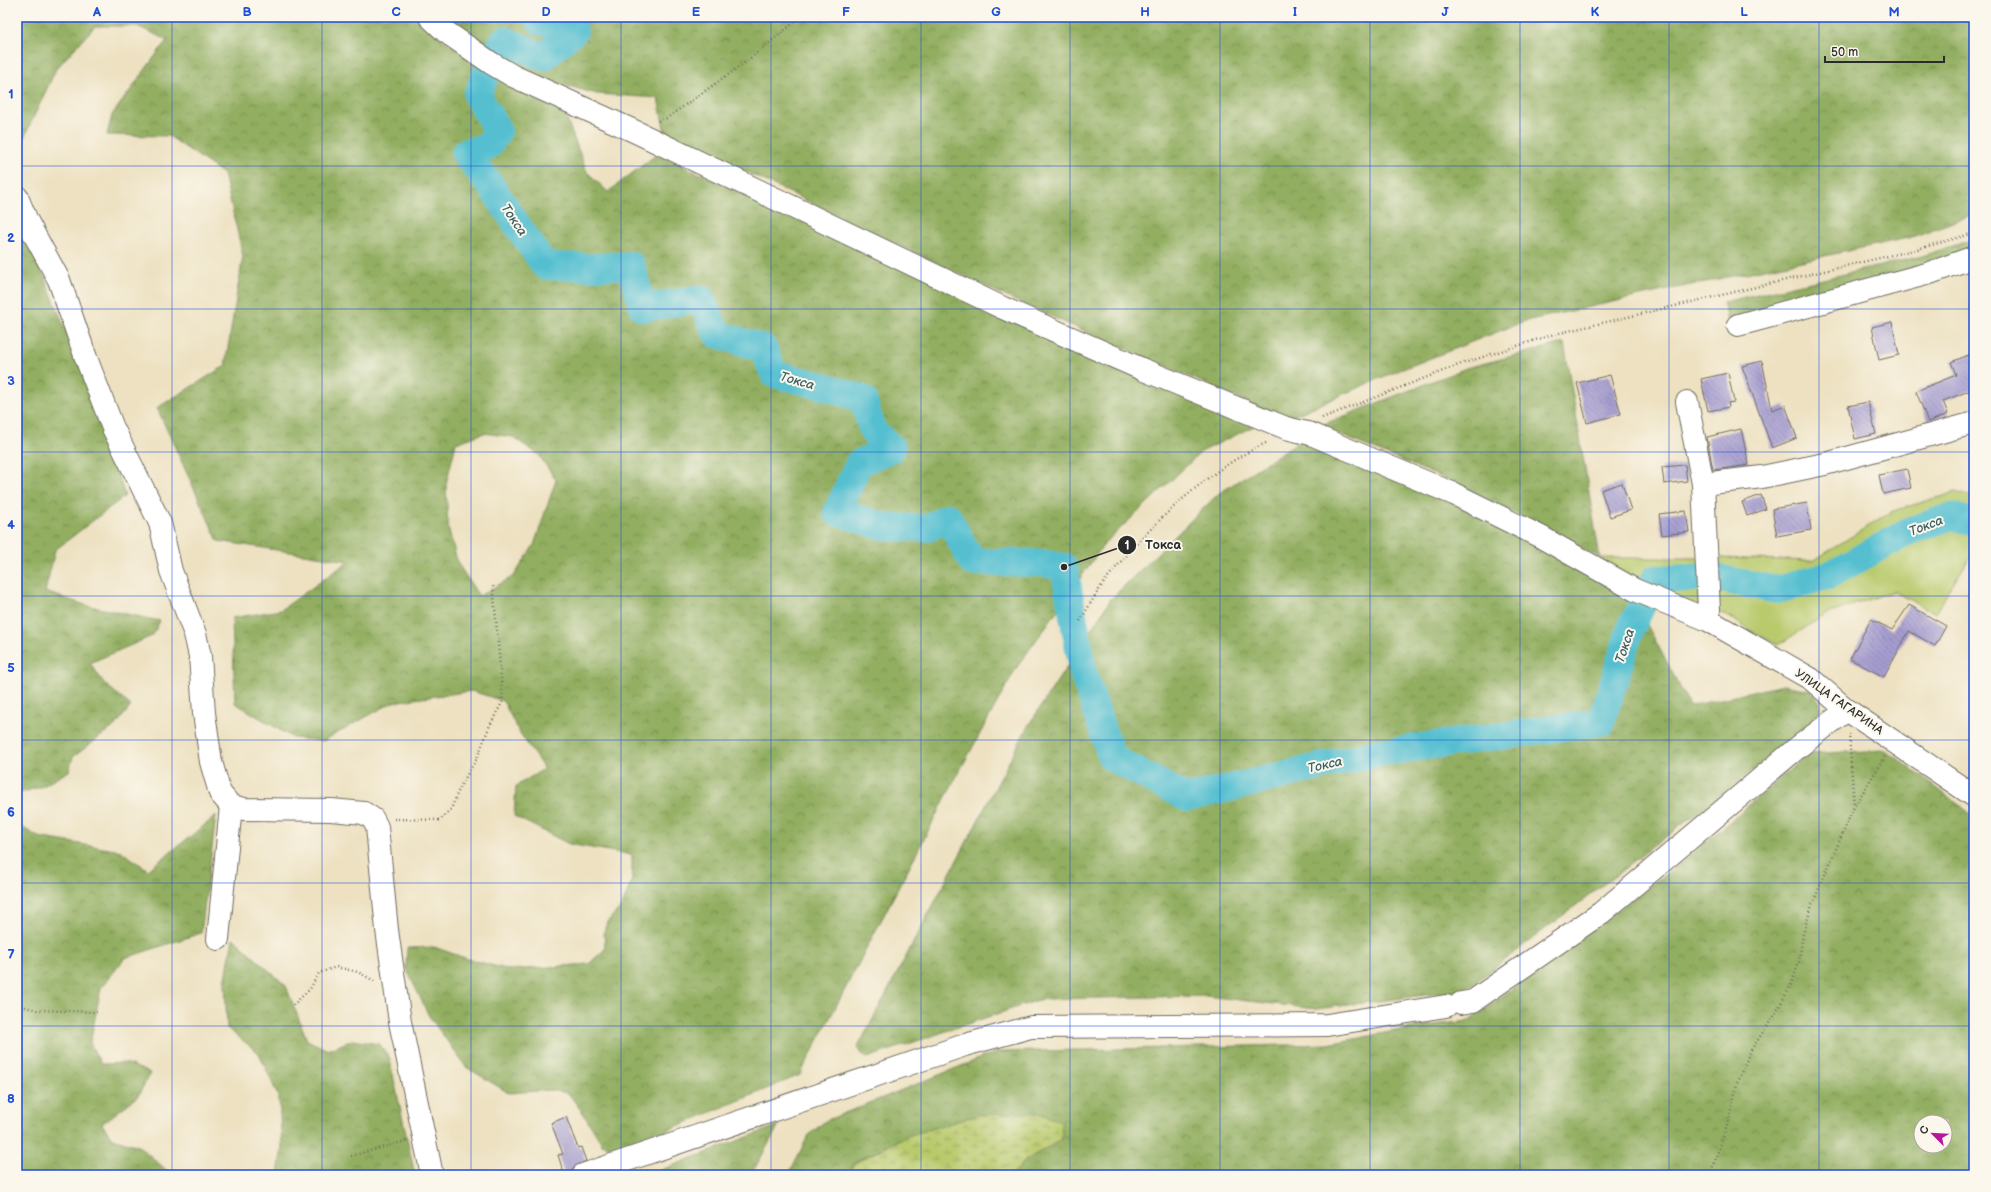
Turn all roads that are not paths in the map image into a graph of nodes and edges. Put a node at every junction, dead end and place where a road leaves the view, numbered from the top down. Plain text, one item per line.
1 (430, 17) edge
2 (17, 197) edge
3 (1974, 257) edge
4 (1738, 325) dead end
5 (1687, 402) dead end
6 (1974, 423) edge
7 (1703, 484) junction
8 (1708, 620) junction
9 (1847, 710) junction
10 (1974, 796) edge
11 (231, 806) junction
12 (218, 939) dead end
13 (432, 1175) edge
14 (583, 1175) edge

1 - 8 street, УЛИЦА ГАГАРИНА
2 - 11 street
3 - 4 street
5 - 7 street
6 - 7 street
7 - 8 street
8 - 9 street, УЛИЦА ГАГАРИНА
9 - 10 street, УЛИЦА ГАГАРИНА
9 - 14 street
11 - 12 street
11 - 13 street

